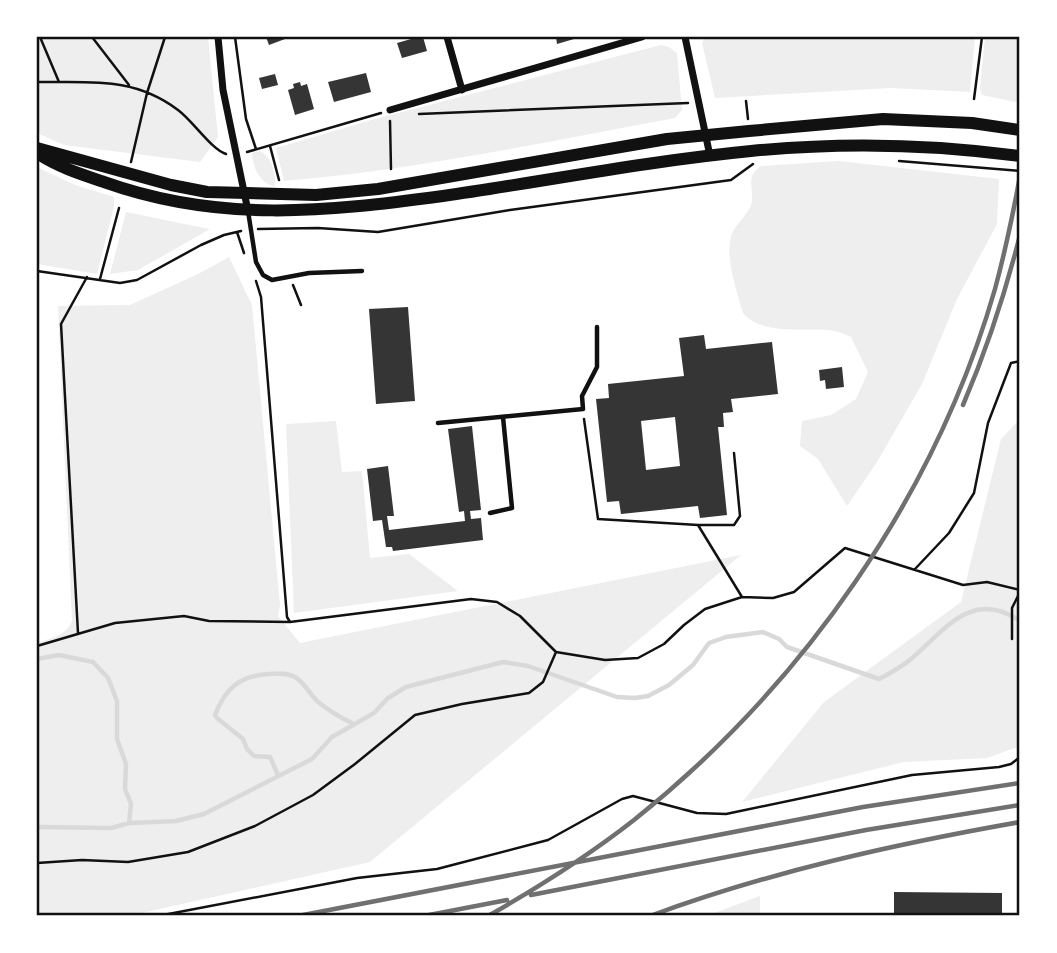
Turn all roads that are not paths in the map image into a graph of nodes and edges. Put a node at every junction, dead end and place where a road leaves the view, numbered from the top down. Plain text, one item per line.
1 (218, 37) edge
2 (447, 37) edge
3 (642, 37) edge
4 (685, 37) edge
5 (462, 90) junction
6 (390, 110) road end
7 (1020, 130) edge
8 (706, 135) junction
9 (37, 150) edge
10 (710, 156) junction
11 (1020, 156) edge
12 (245, 194) junction
13 (248, 211) junction
14 (362, 271) dead end
15 (597, 327) dead end
16 (503, 417) junction
17 (438, 423) dead end
18 (490, 513) dead end

1 - 12 street
2 - 5 street
3 - 5 street
4 - 8 street
5 - 6 street
7 - 8 main road
8 - 10 street
8 - 12 main road
9 - 12 main road
9 - 13 main road
10 - 11 main road
10 - 13 main road
12 - 13 street
13 - 14 lane
15 - 16 lane
16 - 17 lane
16 - 18 lane

